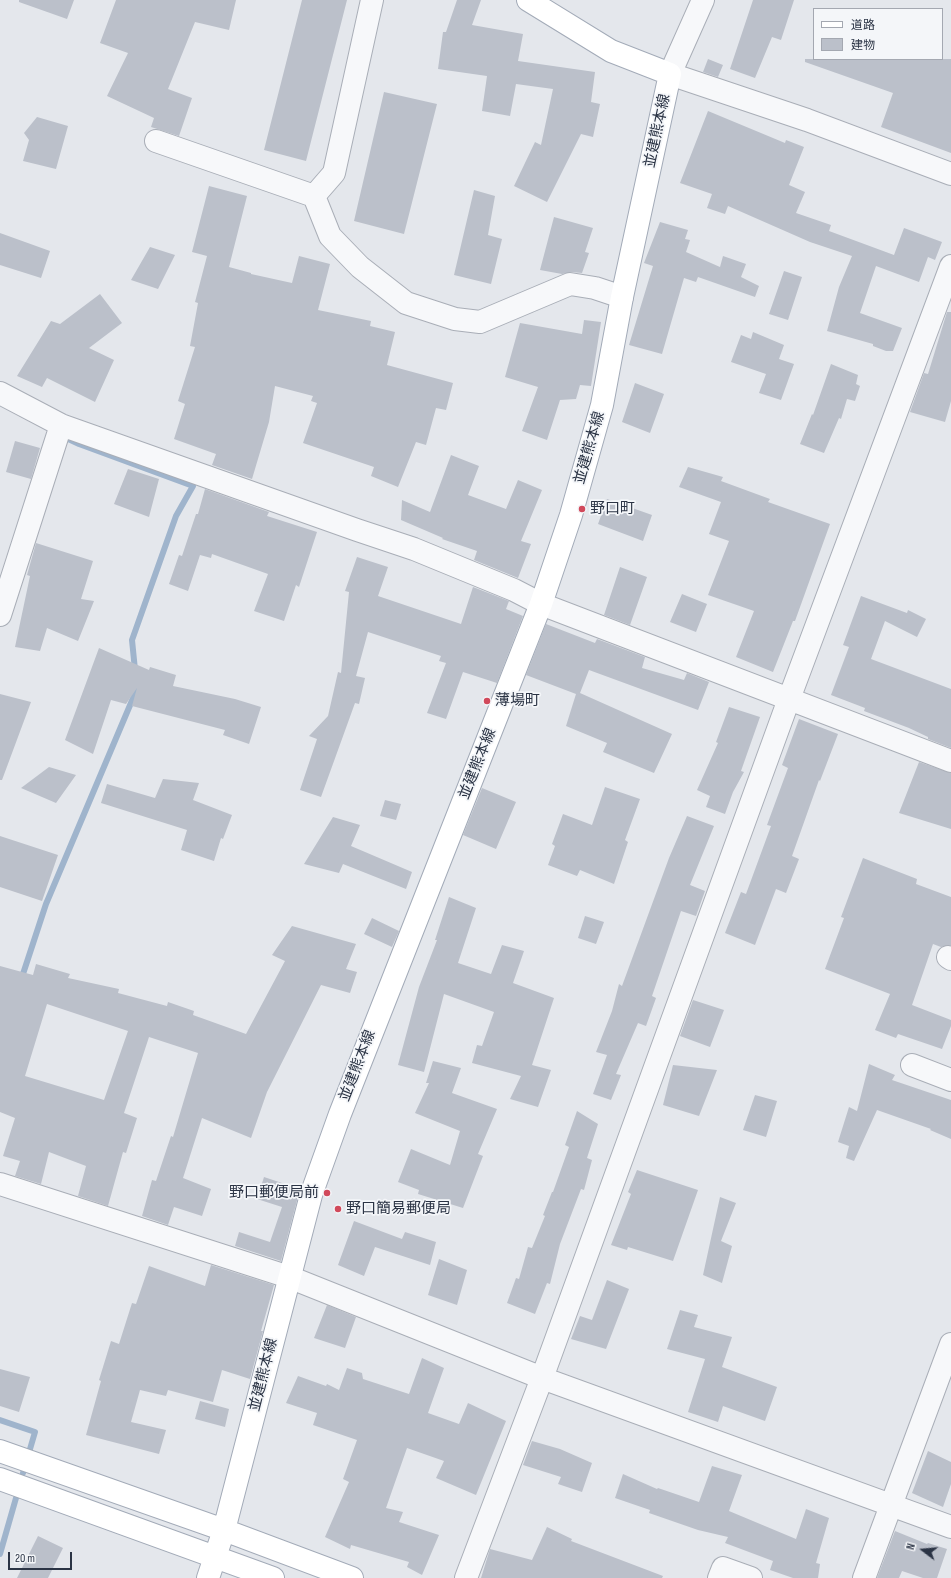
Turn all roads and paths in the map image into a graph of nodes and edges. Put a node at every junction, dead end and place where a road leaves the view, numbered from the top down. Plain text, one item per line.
1 (372, 0) edge
2 (528, 0) edge
3 (703, 0) edge
4 (670, 74) junction
5 (156, 141) dead end
6 (951, 174) edge
7 (314, 196) junction
8 (951, 266) edge
9 (622, 297) junction
10 (0, 393) edge
11 (61, 425) junction
12 (541, 604) junction
13 (0, 615) edge
14 (789, 700) junction
15 (951, 761) edge
16 (912, 1065) dead end
17 (951, 1080) edge
18 (0, 1184) edge
19 (289, 1277) junction
20 (951, 1344) edge
21 (542, 1378) junction
22 (0, 1451) edge
23 (0, 1479) edge
24 (892, 1506) junction
25 (951, 1527) edge
26 (224, 1530) junction
27 (215, 1556) junction
28 (208, 1578) edge
29 (273, 1578) edge
30 (352, 1578) edge
31 (466, 1578) edge
32 (719, 1578) edge
33 (751, 1578) edge
34 (864, 1578) edge

1 - 7 street
2 - 4 main road, 並建熊本線
3 - 4 street
4 - 6 street
4 - 9 main road, 並建熊本線
5 - 7 street
7 - 9 street
8 - 14 street
9 - 12 main road, 並建熊本線
10 - 11 street
11 - 12 street
11 - 13 street
12 - 14 street
12 - 19 main road, 並建熊本線
14 - 15 street
14 - 21 street
16 - 17 street
18 - 19 street
19 - 21 street
19 - 26 main road, 並建熊本線
20 - 24 street
21 - 24 street
21 - 31 street
22 - 26 main road
23 - 27 main road
24 - 25 street
24 - 34 street
26 - 27 main road, 並建熊本線
26 - 30 main road
27 - 28 main road, 並建熊本線
27 - 29 main road
32 - 33 street

